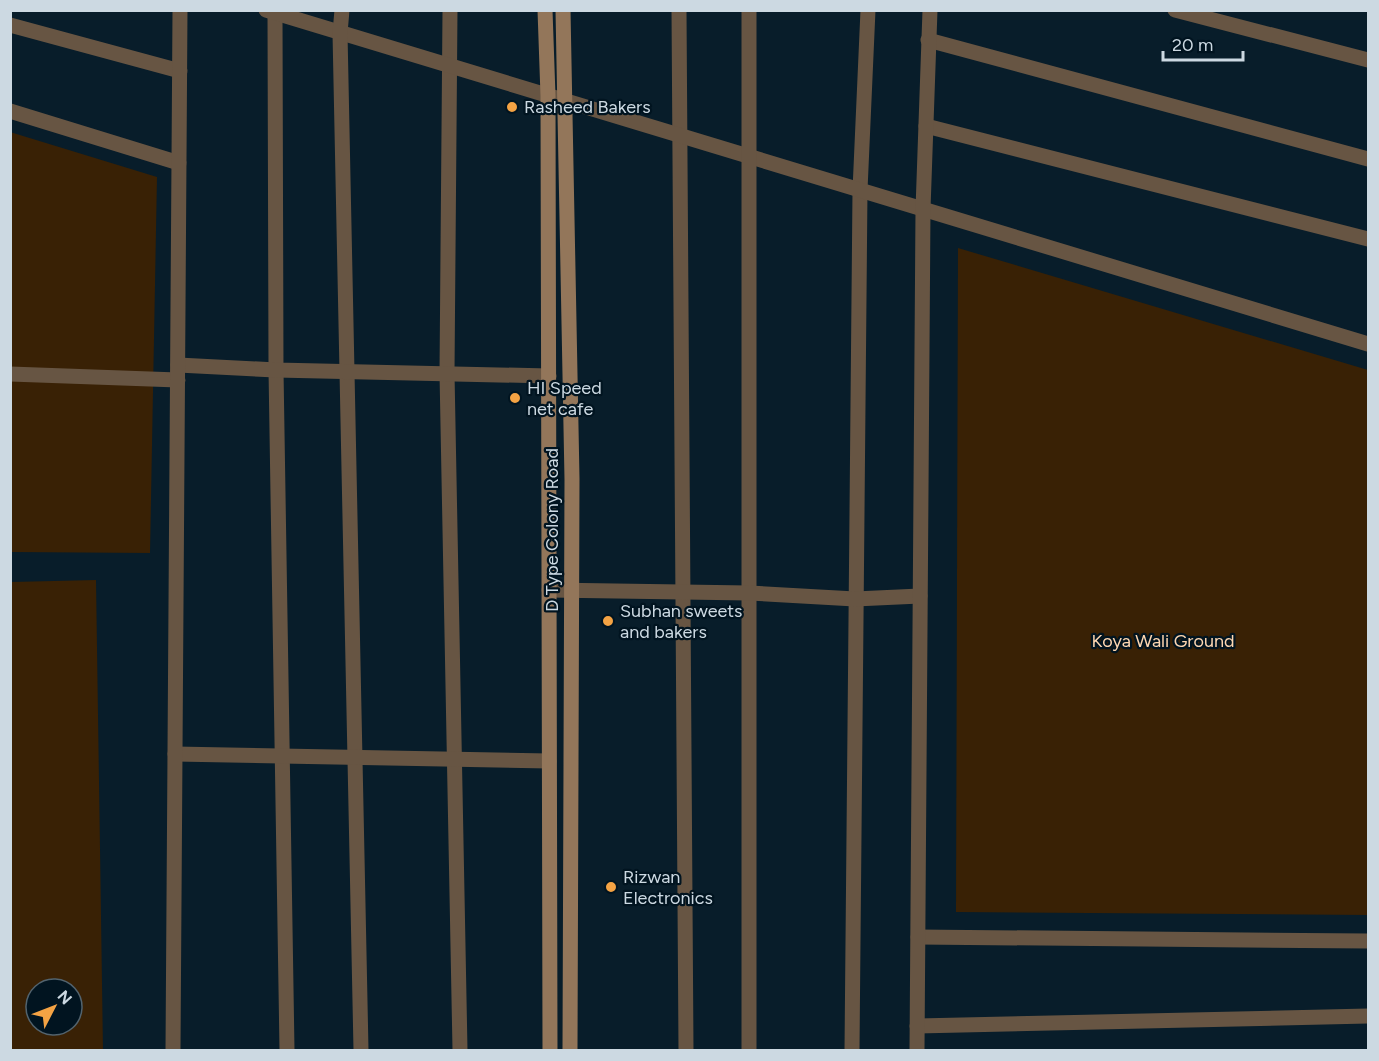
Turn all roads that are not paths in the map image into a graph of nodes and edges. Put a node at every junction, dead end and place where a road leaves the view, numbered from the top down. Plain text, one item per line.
1 (180, 10) edge
2 (342, 10) edge
3 (450, 10) edge
4 (545, 10) edge
5 (563, 10) edge
6 (679, 10) edge
7 (748, 10) edge
8 (868, 10) edge
9 (930, 10) edge
10 (1175, 10) edge
11 (270, 12) edge
12 (10, 25) edge
13 (340, 33) junction
14 (928, 40) junction
15 (1368, 60) edge
16 (449, 66) junction
17 (180, 71) junction
18 (548, 96) junction
19 (564, 100) junction
20 (10, 111) edge
21 (926, 126) junction
22 (680, 137) junction
23 (750, 156) junction
24 (1368, 159) edge
25 (179, 163) junction
26 (860, 190) junction
27 (923, 209) junction
28 (1368, 239) edge
29 (1368, 344) edge
30 (276, 370) junction
31 (347, 371) junction
32 (178, 373) junction
33 (447, 373) junction
34 (10, 374) edge
35 (549, 376) junction
36 (549, 590) junction
37 (571, 590) junction
38 (683, 592) junction
39 (749, 593) junction
40 (920, 597) junction
41 (855, 599) junction
42 (175, 754) junction
43 (282, 756) junction
44 (355, 758) junction
45 (455, 758) junction
46 (549, 761) junction
47 (918, 937) junction
48 (1368, 941) edge
49 (1368, 1016) edge
50 (917, 1026) junction
51 (173, 1050) edge
52 (287, 1050) edge
53 (361, 1050) edge
54 (460, 1050) edge
55 (550, 1050) edge
56 (570, 1050) edge
57 (686, 1050) edge
58 (749, 1050) edge
59 (852, 1050) edge
60 (917, 1050) edge

1 - 17 street
2 - 13 street
3 - 16 street
4 - 18 main road, D Type Colony Road
5 - 19 main road, D Type Colony Road
6 - 22 street
7 - 23 street
8 - 26 street
9 - 14 street
10 - 15 street
11 - 13 street
11 - 30 street
12 - 17 street
13 - 16 street
13 - 31 street
14 - 21 street
14 - 24 street
16 - 18 street
16 - 33 street
17 - 25 street
18 - 19 street
18 - 35 main road, D Type Colony Road
19 - 22 street
19 - 37 main road, D Type Colony Road
20 - 25 street
21 - 27 street
21 - 28 street
22 - 23 street
22 - 38 street
23 - 26 street
23 - 39 street
25 - 32 street
26 - 27 street
26 - 41 street
27 - 29 street
27 - 40 street
30 - 31 street
30 - 32 street
30 - 43 street
31 - 33 street
31 - 44 street
32 - 34 street
32 - 42 street
33 - 35 street
33 - 45 street
35 - 36 main road, D Type Colony Road
36 - 37 street
36 - 46 main road, D Type Colony Road
37 - 38 street
37 - 56 main road, D Type Colony Road
38 - 39 street
38 - 57 street
39 - 41 street
39 - 58 street
40 - 41 street
40 - 47 street
41 - 59 street
42 - 43 street
42 - 51 street
43 - 44 street
43 - 52 street
44 - 45 street
44 - 53 street
45 - 46 street
45 - 54 street
46 - 55 main road, D Type Colony Road
47 - 48 street
47 - 50 street
49 - 50 street
50 - 60 street

